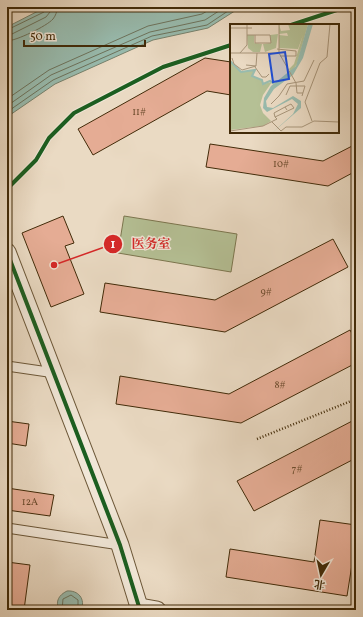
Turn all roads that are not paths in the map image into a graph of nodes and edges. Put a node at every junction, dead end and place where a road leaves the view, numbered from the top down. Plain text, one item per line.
1 (7, 252) edge
2 (7, 366) edge
3 (55, 373) junction
4 (7, 528) edge
5 (120, 545) junction
6 (140, 609) edge
7 (157, 610) edge

1 - 3 street
2 - 3 lane
3 - 5 street
4 - 5 lane
5 - 6 street
6 - 7 street

